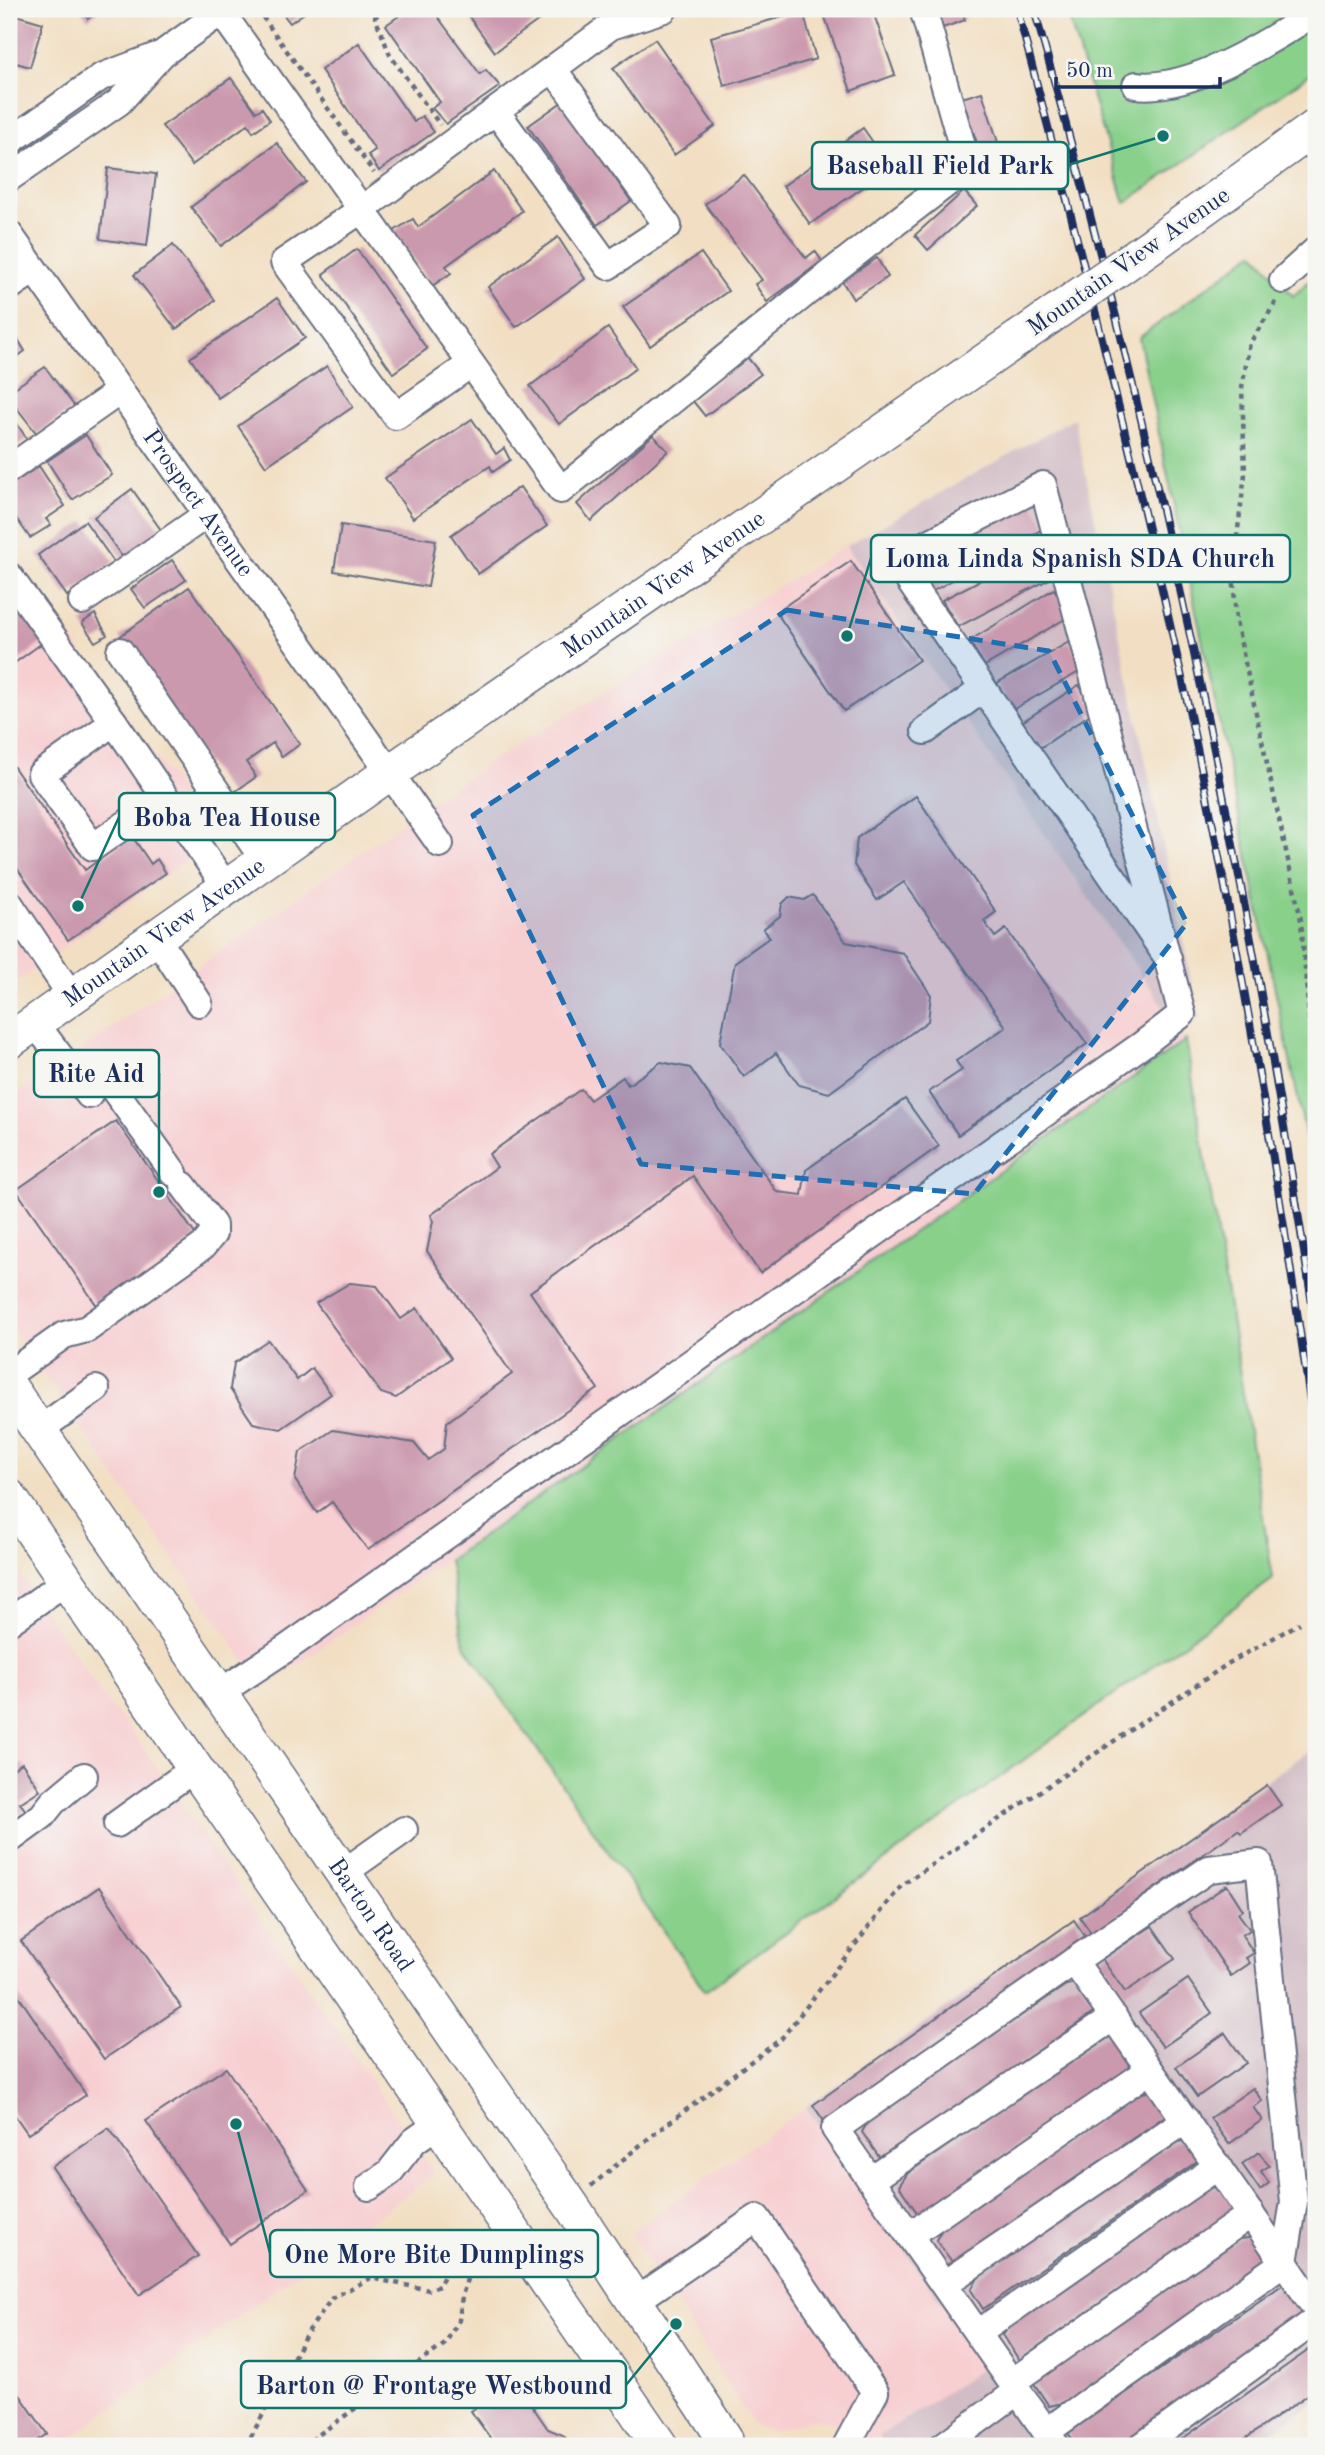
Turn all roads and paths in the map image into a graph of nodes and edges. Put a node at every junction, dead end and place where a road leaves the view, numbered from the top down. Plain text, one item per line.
1 (257, 9) edge
2 (386, 9) edge
3 (923, 9) edge
4 (220, 10) edge
5 (659, 10) edge
6 (1316, 12) edge
7 (162, 54) junction
8 (553, 69) junction
9 (1136, 85) dead end
10 (70, 99) junction
11 (496, 111) junction
12 (38, 121) junction
13 (88, 124) junction
14 (1316, 127) edge
15 (9, 142) edge
16 (452, 143) junction
17 (55, 146) junction
18 (9, 178) edge
19 (387, 190) junction
20 (361, 209) junction
21 (9, 234) edge
22 (1316, 250) edge
23 (34, 270) junction
24 (9, 287) edge
25 (1280, 290) joint
26 (471, 364) junction
27 (120, 391) junction
28 (9, 469) edge
29 (206, 514) junction
30 (9, 576) edge
31 (82, 601) dead end
32 (120, 651) dead end
33 (983, 690) junction
34 (114, 722) junction
35 (925, 731) dead end
36 (388, 773) junction
37 (165, 797) junction
38 (440, 844) dead end
39 (264, 860) junction
40 (226, 887) junction
41 (9, 903) edge
42 (156, 937) junction
43 (1168, 958) junction
44 (72, 997) junction
45 (199, 1003) dead end
46 (22, 1032) edge
47 (1316, 1103) edge
48 (9, 1374) edge
49 (9, 1387) edge
50 (96, 1390) dead end
51 (39, 1430) junction
52 (9, 1497) edge
53 (66, 1581) junction
54 (9, 1622) edge
55 (1300, 1623) dead end
56 (219, 1693) junction
57 (195, 1768) junction
58 (84, 1776) dead end
59 (57, 1799) junction
60 (117, 1824) dead end
61 (9, 1828) edge
62 (404, 1830) dead end
63 (9, 1840) edge
64 (343, 1873) junction
65 (1074, 1961) junction
66 (1114, 2017) junction
67 (1150, 2070) junction
68 (1186, 2120) junction
69 (438, 2124) junction
70 (1218, 2166) junction
71 (871, 2180) junction
72 (369, 2187) dead end
73 (573, 2208) junction
74 (1251, 2214) junction
75 (910, 2235) junction
76 (1284, 2262) junction
77 (944, 2284) junction
78 (634, 2302) junction
79 (1316, 2309) edge
80 (1316, 2320) edge
81 (978, 2333) junction
82 (1015, 2386) junction
83 (1051, 2439) edge
84 (246, 2446) edge
85 (303, 2446) edge
86 (660, 2446) edge
87 (725, 2446) edge
88 (846, 2446) edge
89 (943, 2446) edge
90 (1142, 2446) edge

1 - 19 path
2 - 16 path
3 - 26 street
4 - 7 street
4 - 20 street
5 - 8 street
6 - 9 street
7 - 10 street
7 - 13 street
8 - 11 street
8 - 11 street
10 - 12 street
10 - 13 street
11 - 16 street
12 - 15 street
12 - 17 street
13 - 17 street
14 - 36 main road, Mountain View Avenue, bridge
16 - 19 street
17 - 18 street
19 - 20 street
20 - 26 street
20 - 26 street
21 - 23 street, Prospect Avenue
22 - 25 street
23 - 24 street
23 - 27 street, Prospect Avenue
25 - 47 path
27 - 28 street
27 - 29 street, Prospect Avenue
29 - 31 street
29 - 36 street, Prospect Avenue
30 - 34 street
32 - 39 street
33 - 35 street
33 - 43 street
33 - 43 street
34 - 37 street
34 - 37 street
36 - 38 street, Prospect Avenue
36 - 39 main road, Mountain View Avenue
37 - 40 street
39 - 40 main road, Mountain View Avenue
40 - 42 main road, Mountain View Avenue
41 - 44 street
42 - 44 main road, Mountain View Avenue
42 - 45 street
43 - 56 street
44 - 46 main road, Mountain View Avenue
46 - 48 street
49 - 51 main road, Barton Road
50 - 51 street
51 - 56 main road, Barton Road
52 - 53 main road
53 - 54 street
53 - 57 main road
55 - 73 path
56 - 64 main road, Barton Road
57 - 60 street
57 - 69 main road
58 - 59 street
59 - 61 street
59 - 63 street
62 - 64 street
64 - 73 main road, Barton Road
65 - 66 street
65 - 71 street
65 - 76 street
66 - 67 street
66 - 71 street
67 - 68 street
67 - 75 street
68 - 70 street
68 - 77 street
69 - 72 street
69 - 86 main road
70 - 74 street
70 - 81 street
71 - 75 street
73 - 78 main road, Barton Road
74 - 76 street
74 - 82 street
75 - 77 street
76 - 79 street
76 - 83 street
77 - 81 street
78 - 87 main road, Barton Road
78 - 88 street
80 - 90 street
81 - 82 street
82 - 83 street
82 - 89 street
84 - 85 path

